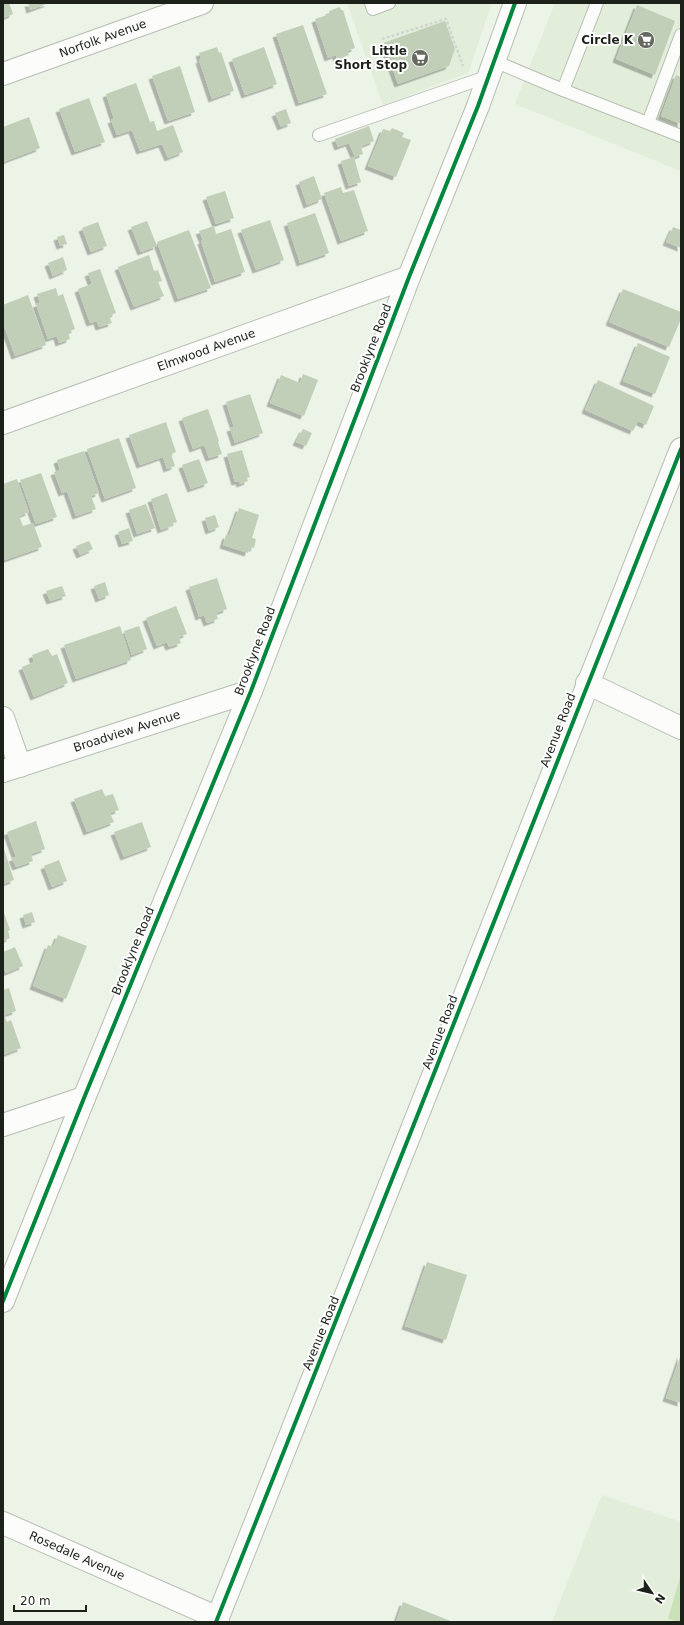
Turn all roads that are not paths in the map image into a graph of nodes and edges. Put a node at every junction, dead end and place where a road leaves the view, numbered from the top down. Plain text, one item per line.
1 (202, 3) edge
2 (371, 3) edge
3 (389, 3) edge
4 (515, 3) edge
5 (597, 3) edge
6 (681, 35) edge
7 (491, 69) junction
8 (3, 74) edge
9 (563, 90) junction
10 (648, 123) junction
11 (319, 135) dead end
12 (681, 136) edge
13 (410, 277) junction
14 (3, 423) edge
15 (681, 449) edge
16 (587, 684) junction
17 (250, 691) junction
18 (3, 718) edge
19 (681, 728) edge
20 (12, 769) edge
21 (84, 1098) junction
22 (3, 1125) edge
23 (3, 1301) edge
24 (3, 1523) edge
25 (217, 1620) edge

1 - 8 street, Norfolk Avenue
2 - 3 lane
4 - 7 street, Brooklyne Road
5 - 9 lane
6 - 10 lane
7 - 9 lane
7 - 11 lane
7 - 13 street, Brooklyne Road
9 - 10 lane
10 - 12 lane
13 - 14 street, Elmwood Avenue
13 - 17 street, Brooklyne Road
15 - 16 street, Avenue Road
16 - 19 street
16 - 25 street, Avenue Road
17 - 20 street, Broadview Avenue
17 - 21 street, Brooklyne Road
18 - 20 street
21 - 22 street
21 - 23 street, Brooklyne Road
24 - 25 street, Rosedale Avenue

